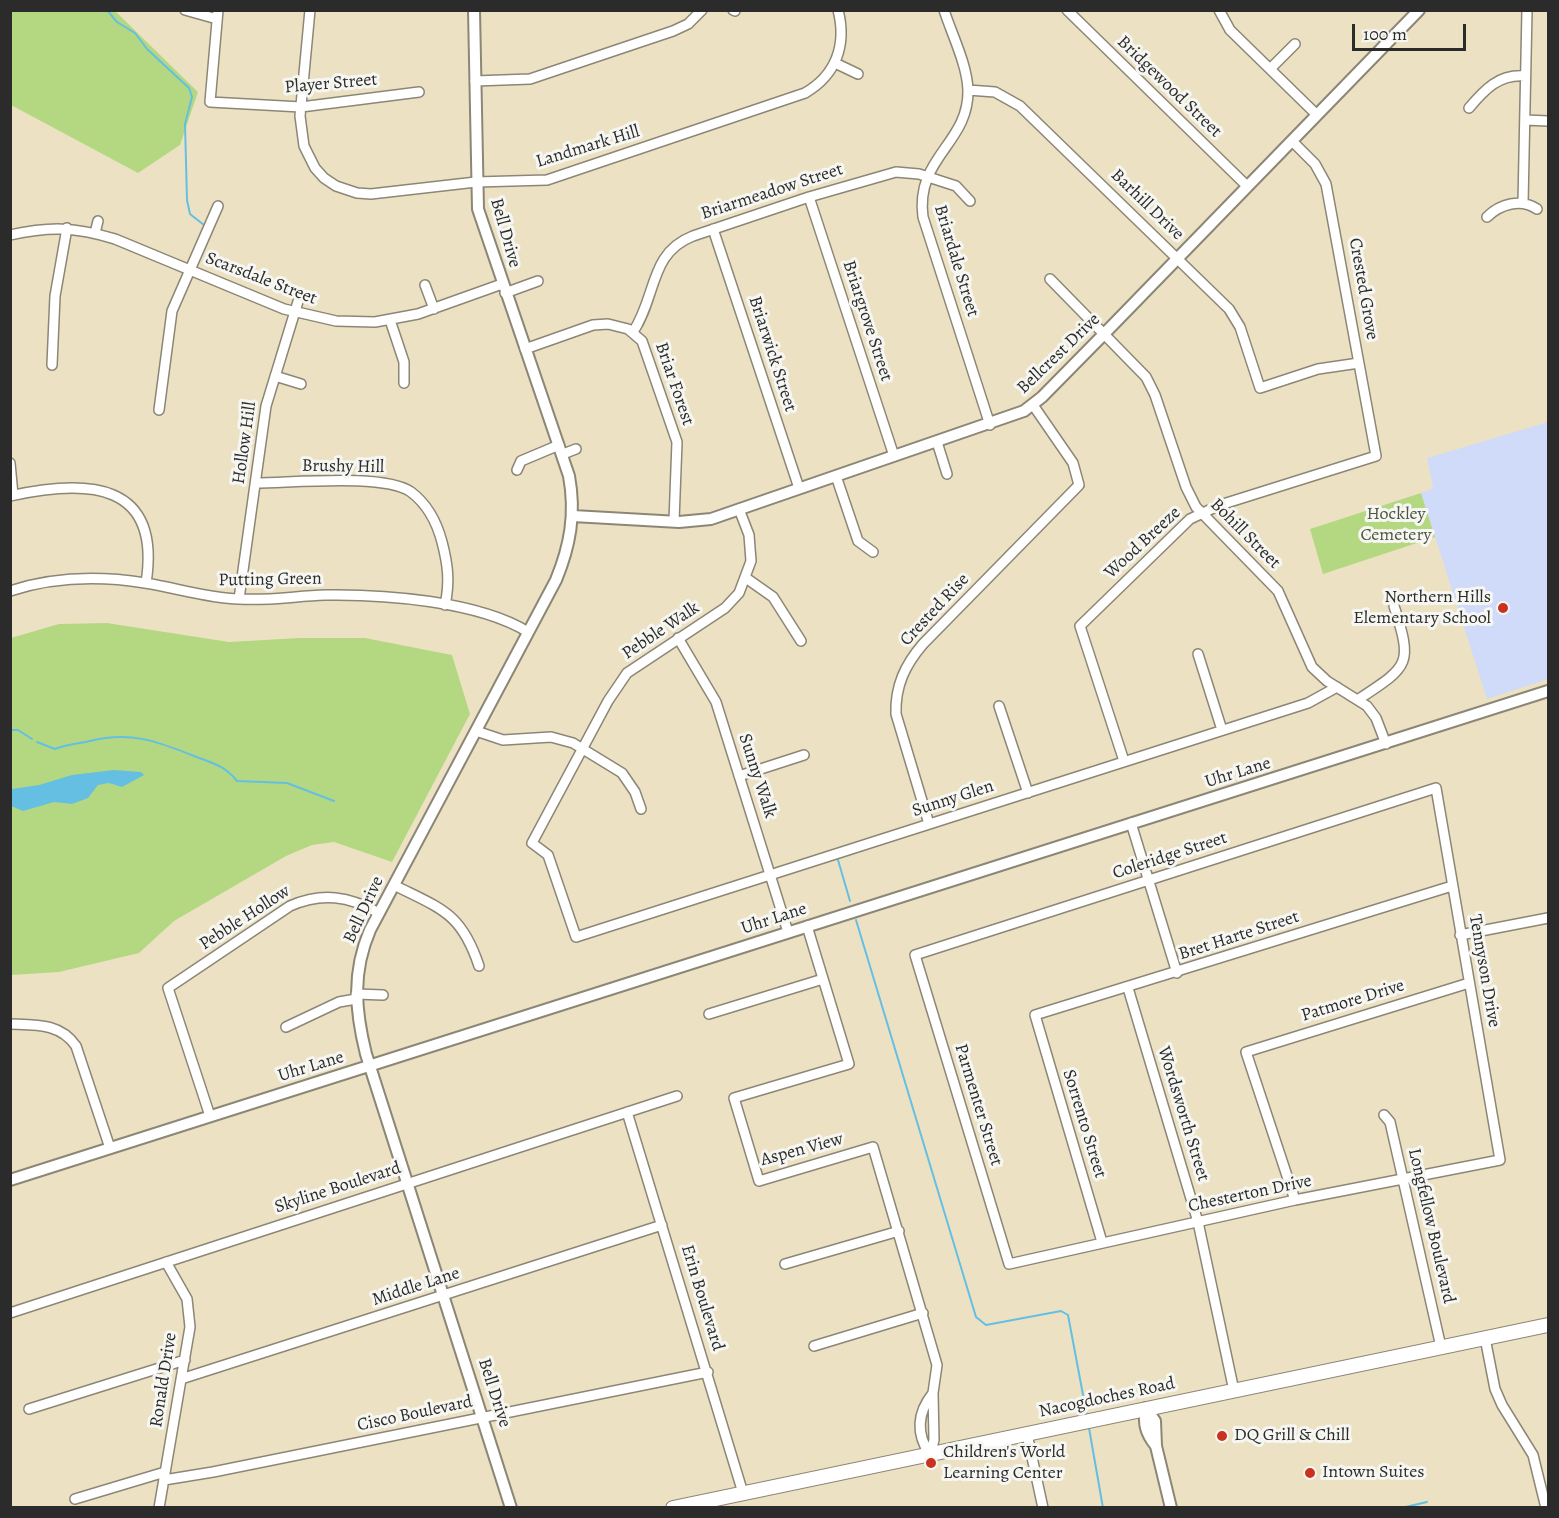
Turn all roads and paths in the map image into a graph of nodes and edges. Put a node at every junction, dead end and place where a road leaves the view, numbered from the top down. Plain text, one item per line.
1 (185, 10) edge
2 (310, 10) edge
3 (474, 10) edge
4 (702, 10) edge
5 (838, 10) edge
6 (944, 10) edge
7 (1067, 10) edge
8 (1219, 10) edge
9 (1419, 10) edge
10 (1527, 10) edge
11 (218, 15) edge
12 (1295, 44) dead end
13 (835, 63) junction
14 (1270, 69) junction
15 (858, 74) dead end
16 (1525, 76) junction
17 (475, 81) junction
18 (968, 90) junction
19 (419, 92) dead end
20 (301, 107) junction
21 (1469, 108) dead end
22 (1316, 114) junction
23 (1525, 120) junction
24 (1548, 121) edge
25 (1292, 141) junction
26 (926, 176) junction
27 (476, 182) junction
28 (1247, 186) junction
29 (809, 197) junction
30 (970, 201) dead end
31 (1523, 203) junction
32 (218, 206) dead end
33 (1537, 209) dead end
34 (1487, 217) dead end
35 (99, 221) dead end
36 (67, 228) junction
37 (713, 229) junction
38 (95, 233) junction
39 (10, 236) edge
40 (1177, 257) junction
41 (190, 270) junction
42 (1050, 279) dead end
43 (538, 281) dead end
44 (425, 285) dead end
45 (504, 289) junction
46 (300, 295) dead end
47 (434, 309) junction
48 (295, 313) junction
49 (390, 320) junction
50 (633, 332) junction
51 (1105, 333) junction
52 (525, 349) junction
53 (1359, 363) junction
54 (52, 364) dead end
55 (275, 376) junction
56 (404, 383) dead end
57 (300, 384) dead end
58 (1033, 405) junction
59 (159, 410) dead end
60 (990, 425) junction
61 (938, 441) junction
62 (561, 449) junction
63 (576, 449) dead end
64 (894, 456) junction
65 (1376, 456) joint
66 (10, 463) edge
67 (517, 471) dead end
68 (947, 474) dead end
69 (836, 476) junction
70 (256, 483) junction
71 (799, 488) junction
72 (12, 495) edge
73 (739, 509) junction
74 (1200, 513) junction
75 (573, 516) junction
76 (674, 521) junction
77 (873, 552) dead end
78 (746, 578) junction
79 (146, 583) junction
80 (10, 591) edge
81 (239, 599) junction
82 (445, 605) junction
83 (1394, 606) dead end
84 (528, 632) junction
85 (678, 638) junction
86 (801, 641) dead end
87 (1198, 654) dead end
88 (1338, 687) junction
89 (1548, 691) edge
90 (1359, 699) junction
91 (999, 706) dead end
92 (1222, 730) junction
93 (476, 731) junction
94 (1386, 744) junction
95 (583, 748) junction
96 (804, 755) dead end
97 (1124, 761) junction
98 (739, 776) junction
99 (1436, 788) joint
100 (1028, 793) junction
101 (641, 809) dead end
102 (929, 824) junction
103 (1131, 824) junction
104 (771, 874) junction
105 (1149, 880) junction
106 (394, 885) junction
107 (1452, 886) junction
108 (379, 913) junction
109 (1548, 918) edge
110 (807, 926) junction
111 (788, 932) junction
112 (1460, 935) junction
113 (576, 937) joint
114 (915, 955) joint
115 (480, 966) dead end
116 (1177, 973) junction
117 (823, 979) junction
118 (1469, 983) junction
119 (1128, 988) junction
120 (383, 995) dead end
121 (356, 997) junction
122 (709, 1014) dead end
123 (1035, 1015) joint
124 (10, 1024) edge
125 (286, 1027) dead end
126 (370, 1066) junction
127 (677, 1096) dead end
128 (627, 1113) junction
129 (1384, 1114) dead end
130 (210, 1116) junction
131 (110, 1148) junction
132 (1500, 1160) joint
133 (1403, 1179) junction
134 (10, 1180) edge
135 (408, 1183) junction
136 (1295, 1200) junction
137 (1198, 1222) junction
138 (662, 1225) junction
139 (899, 1231) junction
140 (1102, 1242) junction
141 (166, 1262) junction
142 (785, 1264) dead end
143 (1009, 1264) joint
144 (445, 1295) junction
145 (10, 1313) edge
146 (923, 1313) junction
147 (1548, 1325) edge
148 (1485, 1338) junction
149 (814, 1346) dead end
150 (1441, 1347) junction
151 (184, 1360) junction
152 (708, 1372) junction
153 (181, 1379) junction
154 (1234, 1391) junction
155 (1146, 1408) junction
156 (29, 1409) dead end
157 (484, 1417) junction
158 (1027, 1434) junction
159 (930, 1455) junction
160 (165, 1476) junction
161 (743, 1493) junction
162 (75, 1499) dead end
163 (159, 1508) edge
164 (511, 1508) edge
165 (673, 1508) edge
166 (1043, 1508) edge
167 (1171, 1508) edge
168 (1546, 1508) edge

1 - 11 street
2 - 20 street
3 - 17 street, Bell Drive
4 - 17 street
5 - 13 street
6 - 18 street, Briardale Street
7 - 28 street, Bridgewood Street
8 - 14 street
9 - 22 street, Bellcrest Drive
10 - 16 street
11 - 20 street, Player Street
12 - 14 street
13 - 15 street
13 - 27 street, Landmark Hill
14 - 22 street
16 - 21 street
16 - 23 street
17 - 27 street, Bell Drive
18 - 26 street, Briardale Street
18 - 40 street, Barhill Drive
19 - 20 street, Player Street
20 - 27 street, Landmark Hill
22 - 25 street, Bellcrest Drive
23 - 24 street
23 - 31 street
25 - 28 street, Bellcrest Drive
25 - 53 street, Crested Grove
26 - 29 street, Briarmeadow Street
26 - 30 street, Briarmeadow Street
26 - 60 street, Briardale Street
27 - 45 street, Bell Drive
28 - 40 street, Bellcrest Drive
29 - 37 street, Briarmeadow Street
29 - 64 street, Briargrove Street
31 - 33 street
31 - 34 street
32 - 41 street
35 - 38 street
36 - 38 street, Scarsdale Street
36 - 39 street, Scarsdale Street
36 - 54 street
37 - 50 street, Briarmeadow Street
37 - 71 street, Briarwick Street
38 - 41 street, Scarsdale Street
40 - 51 street, Bellcrest Drive
40 - 53 street, Barhill Drive
41 - 48 street, Scarsdale Street
41 - 59 street
42 - 51 street, Bohill Street
43 - 45 street, Scarsdale Street
44 - 47 street
45 - 47 street, Scarsdale Street
45 - 52 street, Bell Drive
46 - 48 street, Hollow Hill
47 - 49 street, Scarsdale Street
48 - 49 street, Scarsdale Street
48 - 55 street, Hollow Hill
49 - 56 street
50 - 52 street
50 - 76 street, Briar Forest
51 - 58 street, Bellcrest Drive
51 - 74 street, Bohill Street
52 - 62 street, Bell Drive
53 - 65 street, Crested Grove
55 - 57 street
55 - 70 street, Hollow Hill
58 - 60 street, Bellcrest Drive
58 - 102 street, Crested Rise
60 - 61 street, Bellcrest Drive
61 - 64 street, Bellcrest Drive
61 - 68 street
62 - 63 street
62 - 67 street
62 - 75 street, Bell Drive
64 - 69 street, Bellcrest Drive
65 - 74 street, Wood Breeze
66 - 72 street
69 - 71 street, Bellcrest Drive
69 - 77 street
70 - 81 street, Hollow Hill
70 - 82 street, Brushy Hill
71 - 73 street, Bellcrest Drive
72 - 79 street
73 - 76 street, Bellcrest Drive
73 - 78 street, Pebble Walk
74 - 88 street, Bohill Street
74 - 97 street, Wood Breeze
75 - 76 street, Bellcrest Drive
75 - 84 street, Bell Drive
78 - 85 street, Pebble Walk
78 - 86 street
79 - 80 street, Putting Green
79 - 81 street, Putting Green
81 - 82 street, Putting Green
82 - 84 street, Putting Green
83 - 90 street
84 - 93 street, Bell Drive
85 - 95 street, Pebble Walk
85 - 98 street, Sunny Walk
87 - 92 street
88 - 90 street, Bohill Street
88 - 92 street, Sunny Glen
89 - 94 street, Uhr Lane
90 - 94 street, Bohill Street
91 - 100 street
92 - 97 street, Sunny Glen
93 - 95 street
93 - 106 street, Bell Drive
94 - 103 street, Uhr Lane
95 - 101 street
95 - 113 street, Pebble Walk
96 - 98 street
97 - 100 street, Sunny Glen
98 - 104 street, Sunny Walk
99 - 105 street, Coleridge Street
99 - 107 street, Tennyson Drive
100 - 102 street, Sunny Glen
102 - 104 street, Sunny Glen
103 - 105 street
103 - 110 street, Uhr Lane
104 - 111 street, Sunny Walk
104 - 113 street, Sunny Glen
105 - 114 street, Coleridge Street
105 - 116 street
106 - 108 street, Bell Drive
106 - 115 street
107 - 112 street, Tennyson Drive
107 - 116 street, Bret Harte Street
108 - 121 street, Bell Drive
108 - 130 street, Pebble Hollow
109 - 112 street
110 - 111 street, Uhr Lane
110 - 117 street, Aspen View
111 - 126 street, Uhr Lane
112 - 118 street, Tennyson Drive
114 - 143 street, Parmenter Street
116 - 119 street, Bret Harte Street
117 - 122 street
117 - 139 street, Aspen View
118 - 132 street, Tennyson Drive
118 - 136 street, Patmore Drive
119 - 123 street, Bret Harte Street
119 - 137 street, Wordsworth Street
120 - 121 street
121 - 125 street
121 - 126 street, Bell Drive
123 - 140 street, Sorrento Street
124 - 131 street
126 - 130 street, Uhr Lane
126 - 135 street, Bell Drive
127 - 128 street, Skyline Boulevard
128 - 135 street, Skyline Boulevard
128 - 138 street, Erin Boulevard
129 - 133 street, Longfellow Boulevard
130 - 131 street, Uhr Lane
131 - 134 street, Uhr Lane
132 - 133 street, Chesterton Drive
133 - 136 street, Chesterton Drive
133 - 150 street, Longfellow Boulevard
135 - 141 street, Skyline Boulevard
135 - 144 street, Bell Drive
136 - 137 street, Chesterton Drive
137 - 140 street, Chesterton Drive
137 - 154 street, Wordsworth Street
138 - 144 street, Middle Lane
138 - 152 street, Erin Boulevard
139 - 142 street
139 - 146 street, Aspen View
140 - 143 street, Chesterton Drive
141 - 145 street, Skyline Boulevard
141 - 151 street, Ronald Drive
144 - 153 street, Middle Lane
144 - 157 street, Bell Drive
146 - 149 street
146 - 159 street, Aspen View
147 - 148 main road, Nacogdoches Road
148 - 150 main road, Nacogdoches Road
148 - 168 street
150 - 154 main road, Nacogdoches Road
151 - 153 street, Ronald Drive
151 - 156 street
152 - 157 street, Cisco Boulevard
152 - 161 street, Erin Boulevard
153 - 160 street, Ronald Drive
154 - 155 main road, Nacogdoches Road
155 - 158 main road, Nacogdoches Road
155 - 167 street
157 - 160 street, Cisco Boulevard
157 - 164 street, Bell Drive
158 - 159 main road, Nacogdoches Road
158 - 166 street
159 - 161 main road, Nacogdoches Road
160 - 162 street, Cisco Boulevard
160 - 163 street, Ronald Drive
161 - 165 main road, Nacogdoches Road

